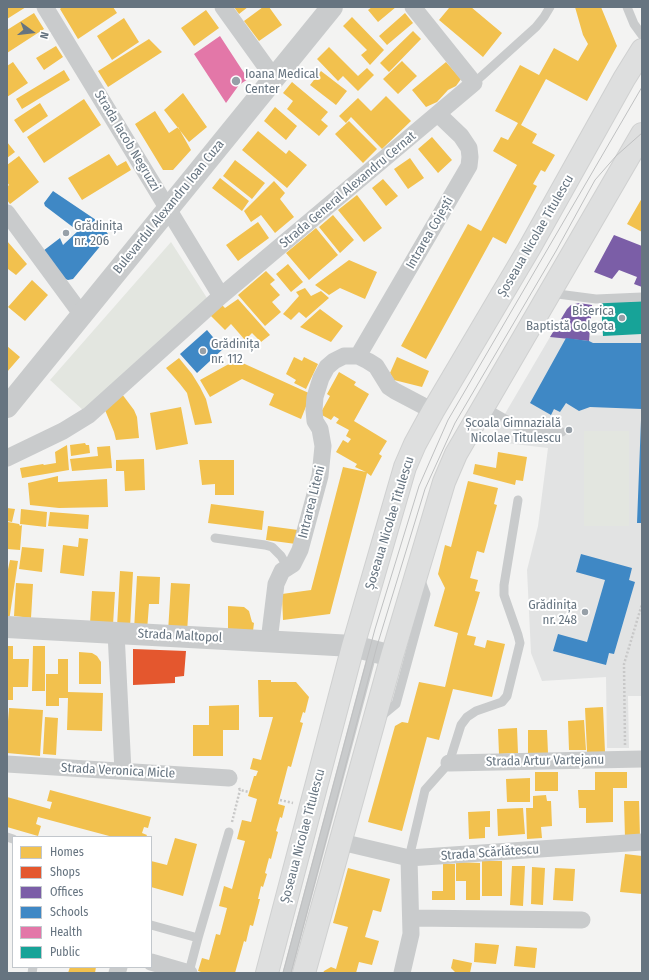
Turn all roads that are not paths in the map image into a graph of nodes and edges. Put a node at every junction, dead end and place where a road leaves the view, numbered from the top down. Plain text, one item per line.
1 (45, 7) edge
2 (223, 7) edge
3 (332, 7) edge
4 (413, 7) edge
5 (550, 7) edge
6 (627, 7) edge
7 (642, 35) edge
8 (642, 50) edge
9 (274, 78) junction
10 (474, 83) junction
11 (438, 114) junction
12 (642, 134) edge
13 (168, 209) junction
14 (7, 213) edge
15 (550, 293) junction
16 (220, 296) junction
17 (642, 297) edge
18 (82, 315) junction
19 (358, 356) junction
20 (7, 407) edge
21 (484, 407) junction
22 (433, 411) junction
23 (562, 432) dead end
24 (7, 458) edge
25 (518, 500) dead end
26 (215, 538) dead end
27 (288, 568) junction
28 (417, 573) junction
29 (7, 627) edge
30 (116, 633) junction
31 (269, 641) junction
32 (373, 651) junction
33 (374, 723) junction
34 (634, 759) edge
35 (449, 763) junction
36 (7, 764) edge
37 (123, 771) junction
38 (235, 784) road end
39 (229, 832) road end
40 (340, 842) junction
41 (642, 842) edge
42 (409, 858) junction
43 (411, 918) junction
44 (582, 920) dead end
45 (152, 925) edge
46 (198, 938) junction
47 (152, 962) edge
48 (189, 973) edge
49 (267, 973) edge
50 (287, 973) edge
51 (304, 973) edge
52 (402, 973) edge

1 - 13 street, Strada Iacob Negruzzi
2 - 9 street
3 - 9 street, Bulevardul Alexandru Ioan Cuza
4 - 10 street
5 - 10 lane
6 - 7 lane
8 - 22 main road, Șoseaua Nicolae Titulescu
9 - 13 street, Bulevardul Alexandru Ioan Cuza
10 - 11 street, Strada General Alexandru Cernat
11 - 16 street, Strada General Alexandru Cernat
11 - 19 street, Intrarea Cojești
12 - 15 main road, Șoseaua Nicolae Titulescu
13 - 16 street, Strada Iacob Negruzzi
13 - 18 street, Bulevardul Alexandru Ioan Cuza
14 - 18 street
15 - 17 lane
15 - 21 main road, Șoseaua Nicolae Titulescu
16 - 24 street
18 - 20 street, Bulevardul Alexandru Ioan Cuza
19 - 22 street
19 - 27 street, Intrarea Liteni
21 - 23 lane
21 - 28 main road, Șoseaua Nicolae Titulescu
22 - 32 main road, Șoseaua Nicolae Titulescu
25 - 35 lane
26 - 27 lane
27 - 31 street, Intrarea Liteni
28 - 32 main road, Șoseaua Nicolae Titulescu
28 - 33 lane
29 - 30 street, Strada Maltopol
30 - 31 street, Strada Maltopol
30 - 37 street
31 - 32 street, Strada Maltopol
32 - 33 main road, Șoseaua Nicolae Titulescu
32 - 49 main road, Șoseaua Nicolae Titulescu
32 - 50 lane, Șoseaua Nicolae Titulescu
33 - 40 main road, Șoseaua Nicolae Titulescu
34 - 35 street, Strada Artur Vartejanu
35 - 42 lane
36 - 37 street, Strada Veronica Micle
37 - 38 street, Strada Veronica Micle
39 - 46 lane
40 - 42 street, Strada Scărlătescu
40 - 51 main road, Șoseaua Nicolae Titulescu
41 - 42 street, Strada Scărlătescu
42 - 43 street
43 - 44 street
43 - 52 street
45 - 46 lane
46 - 48 lane
47 - 48 street

